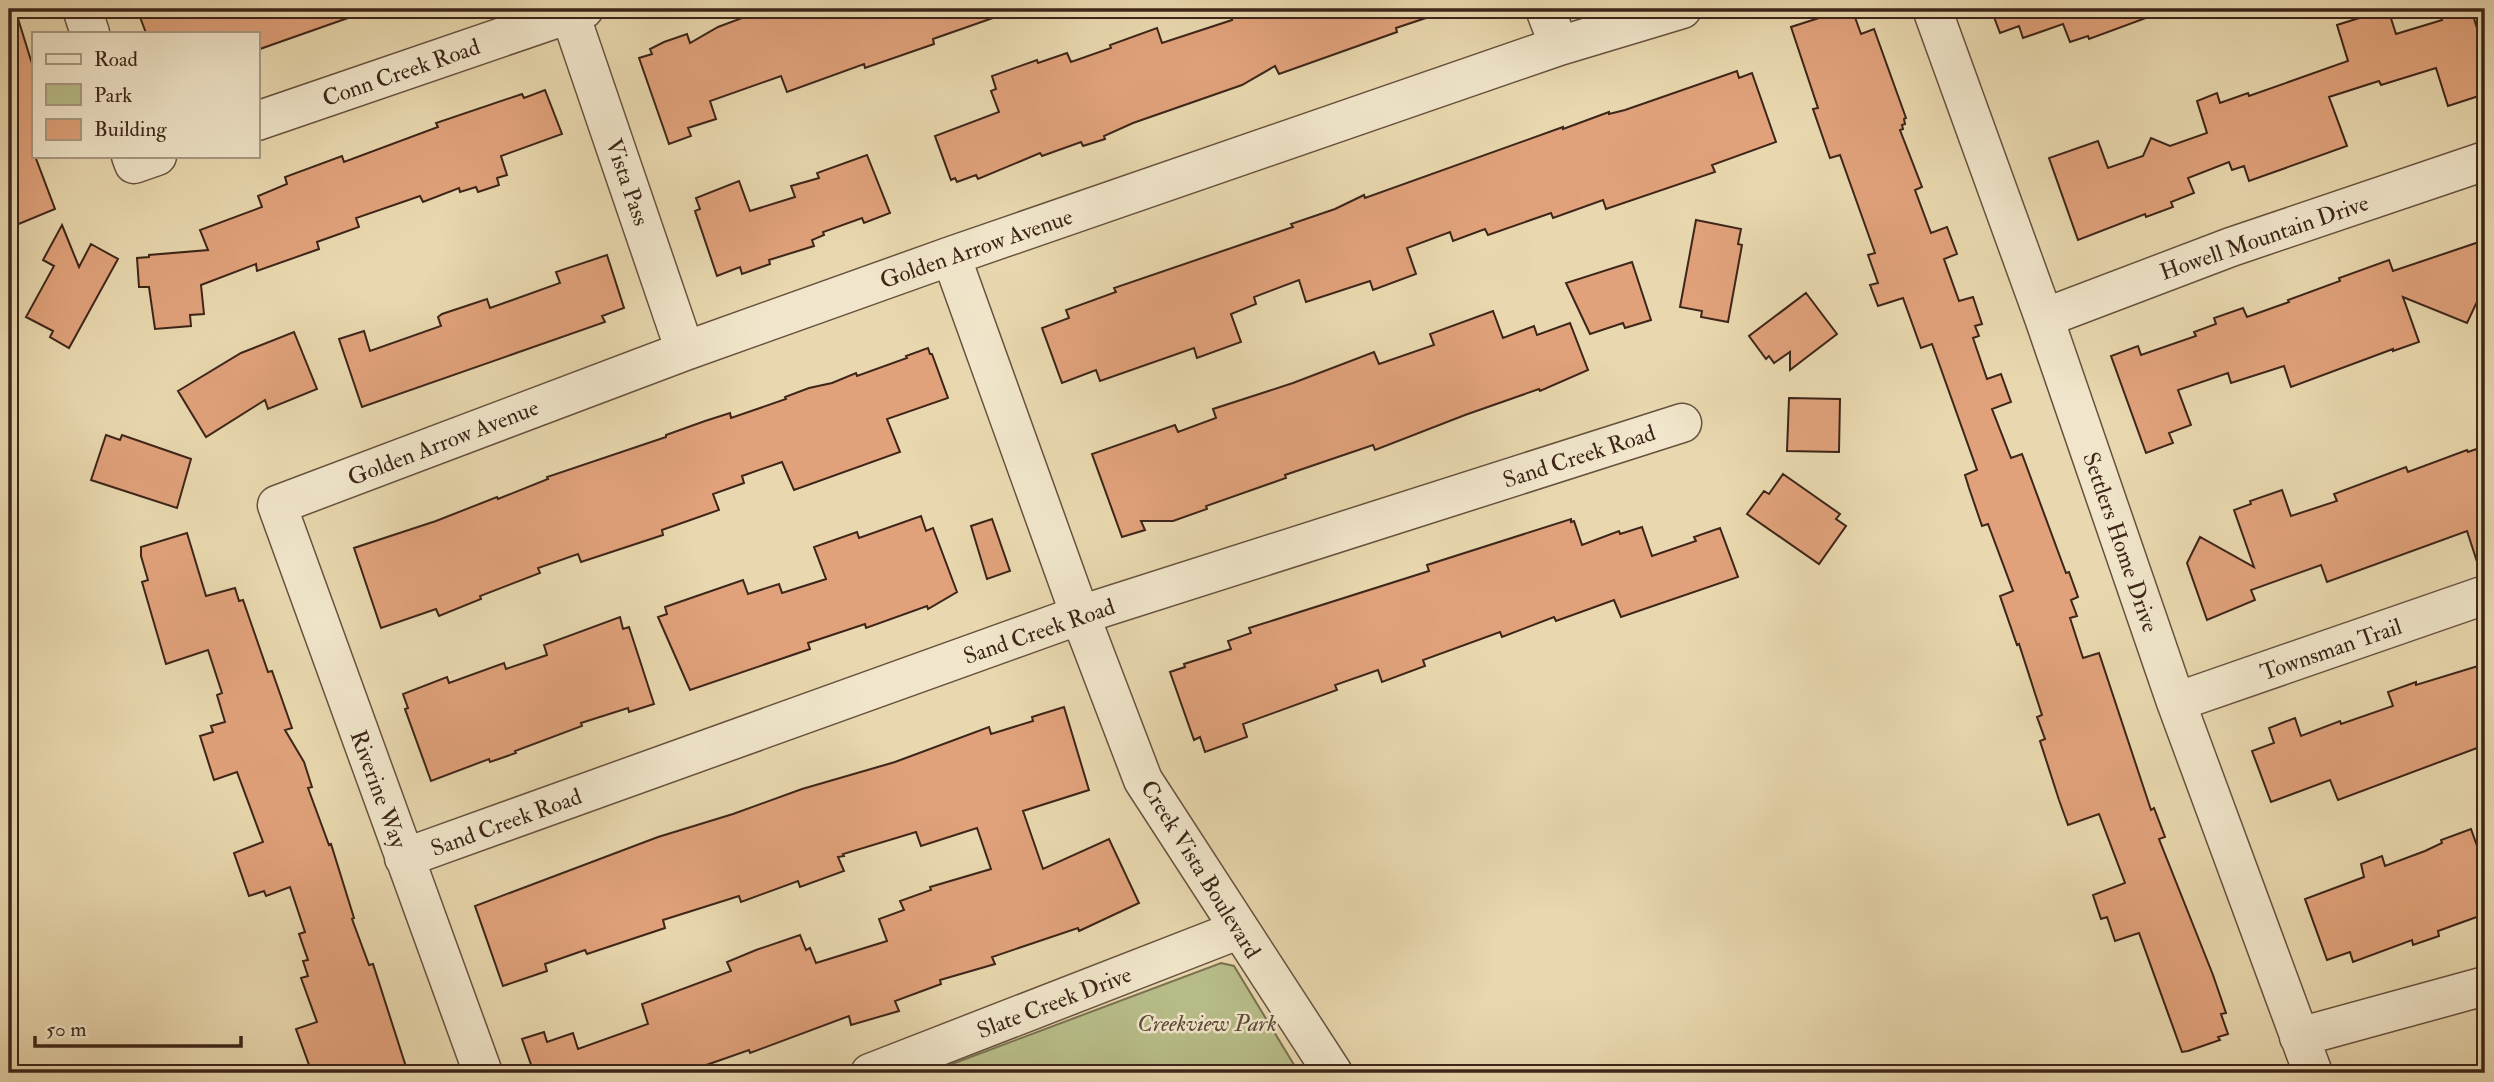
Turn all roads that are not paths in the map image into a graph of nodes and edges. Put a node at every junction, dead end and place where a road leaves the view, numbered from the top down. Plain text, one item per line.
1 (82, 9) edge
2 (1545, 9) edge
3 (1682, 9) edge
4 (1932, 9) edge
5 (577, 11) edge
6 (90, 32) edge
7 (1559, 46) junction
8 (259, 120) edge
9 (2485, 161) edge
10 (951, 256) junction
11 (2044, 318) junction
12 (685, 351) junction
13 (1682, 423) dead end
14 (277, 505) joint
15 (2485, 595) edge
16 (1080, 615) junction
17 (2176, 702) junction
18 (404, 858) junction
19 (1238, 930) junction
20 (2485, 986) edge
21 (2299, 1037) junction
22 (483, 1073) edge
23 (870, 1073) edge
24 (1333, 1073) edge
25 (2313, 1073) edge

1 - 6 street
2 - 7 street
3 - 7 street, Golden Arrow Avenue
4 - 11 street, Settlers Home Drive
5 - 8 street, Conn Creek Road
5 - 12 street, Vista Pass
7 - 10 street, Golden Arrow Avenue
9 - 11 street, Howell Mountain Drive
10 - 12 street, Golden Arrow Avenue
10 - 16 street, Creek Vista Boulevard
11 - 17 street, Settlers Home Drive
12 - 14 street, Golden Arrow Avenue
13 - 16 street, Sand Creek Road
14 - 18 street, Riverine Way
15 - 17 street, Townsman Trail
16 - 18 street, Sand Creek Road
16 - 19 street, Creek Vista Boulevard
17 - 21 street, Settlers Home Drive
18 - 22 street, Riverine Way
19 - 23 street, Slate Creek Drive
19 - 24 street, Creek Vista Boulevard
20 - 21 street
21 - 25 street, Settlers Home Drive

